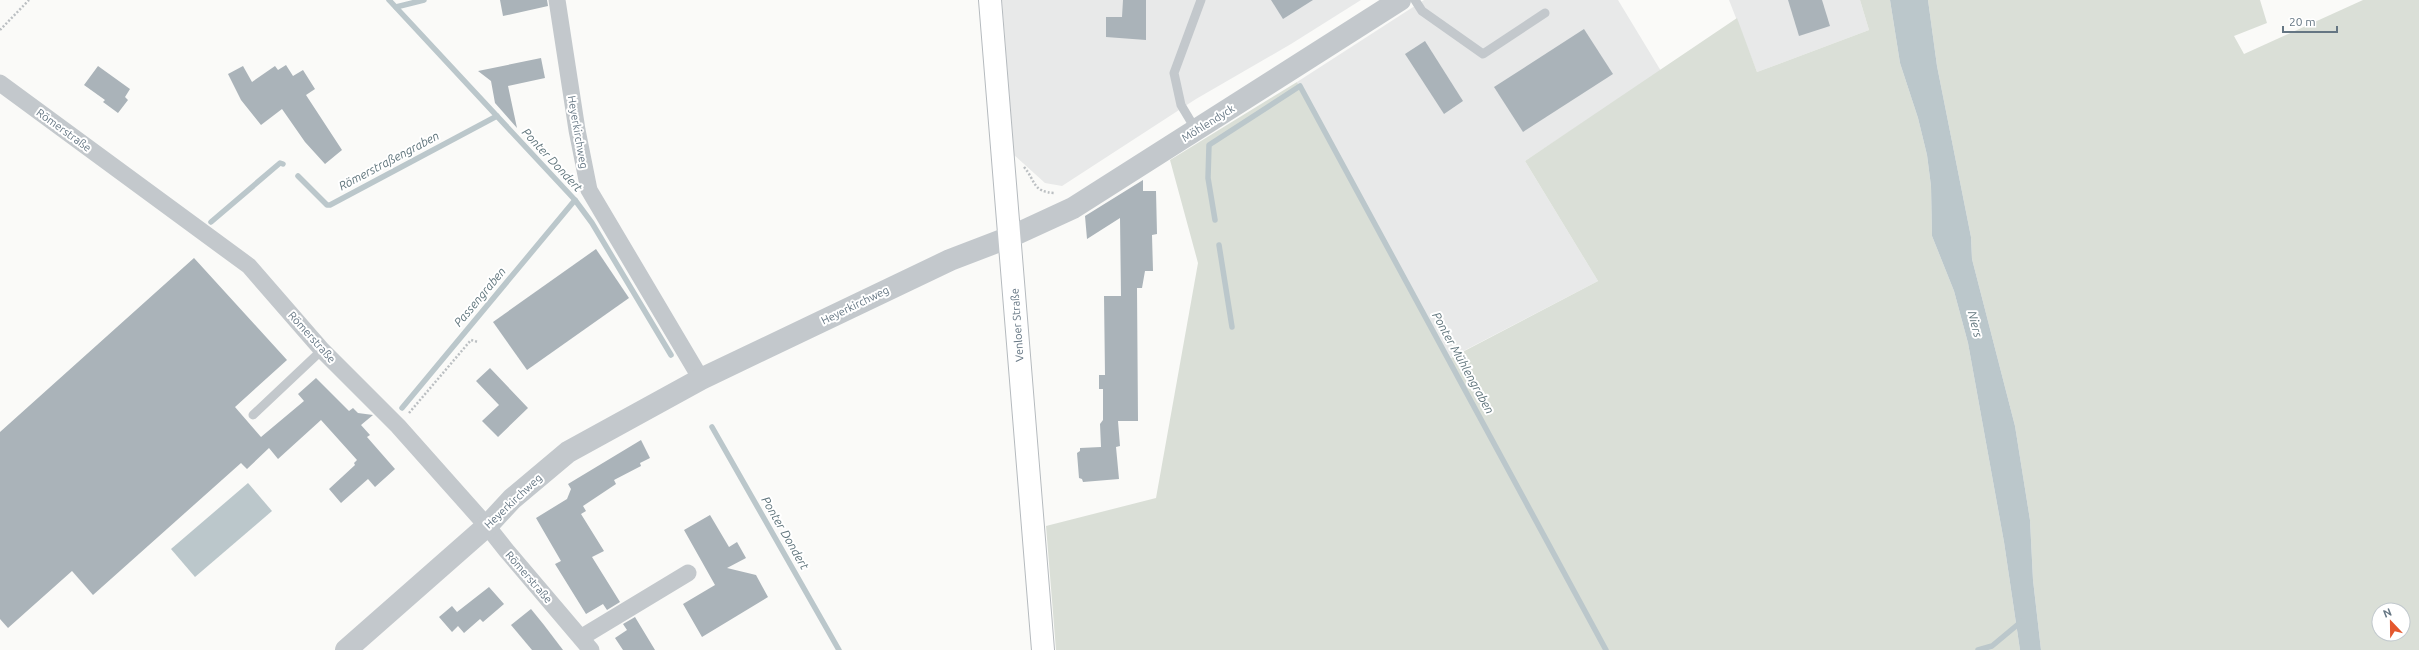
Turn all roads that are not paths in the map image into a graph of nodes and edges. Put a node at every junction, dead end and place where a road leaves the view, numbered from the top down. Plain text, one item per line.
1 (557, 0) edge
2 (990, 0) edge
3 (1201, 0) edge
4 (1400, 0) edge
5 (1414, 0) edge
6 (1545, 13) dead end
7 (0, 83) edge
8 (1196, 130) junction
9 (1010, 237) junction
10 (322, 350) junction
11 (701, 379) junction
12 (253, 415) dead end
13 (487, 526) junction
14 (688, 573) dead end
15 (587, 643) edge
16 (346, 650) edge
17 (1043, 650) edge

1 - 11 street, Heyerkirchweg
2 - 9 main road, Venloer Straße
3 - 8 lane
4 - 8 street, Möhlendyck
5 - 6 lane
7 - 10 street, Römerstraße
8 - 9 street, Möhlendyck
9 - 11 street, Heyerkirchweg
9 - 17 main road, Venloer Straße
10 - 12 lane
10 - 13 street, Römerstraße
11 - 13 street, Heyerkirchweg
13 - 15 street, Römerstraße
13 - 16 street, Heyerkirchweg
14 - 15 street, Römerstraße

